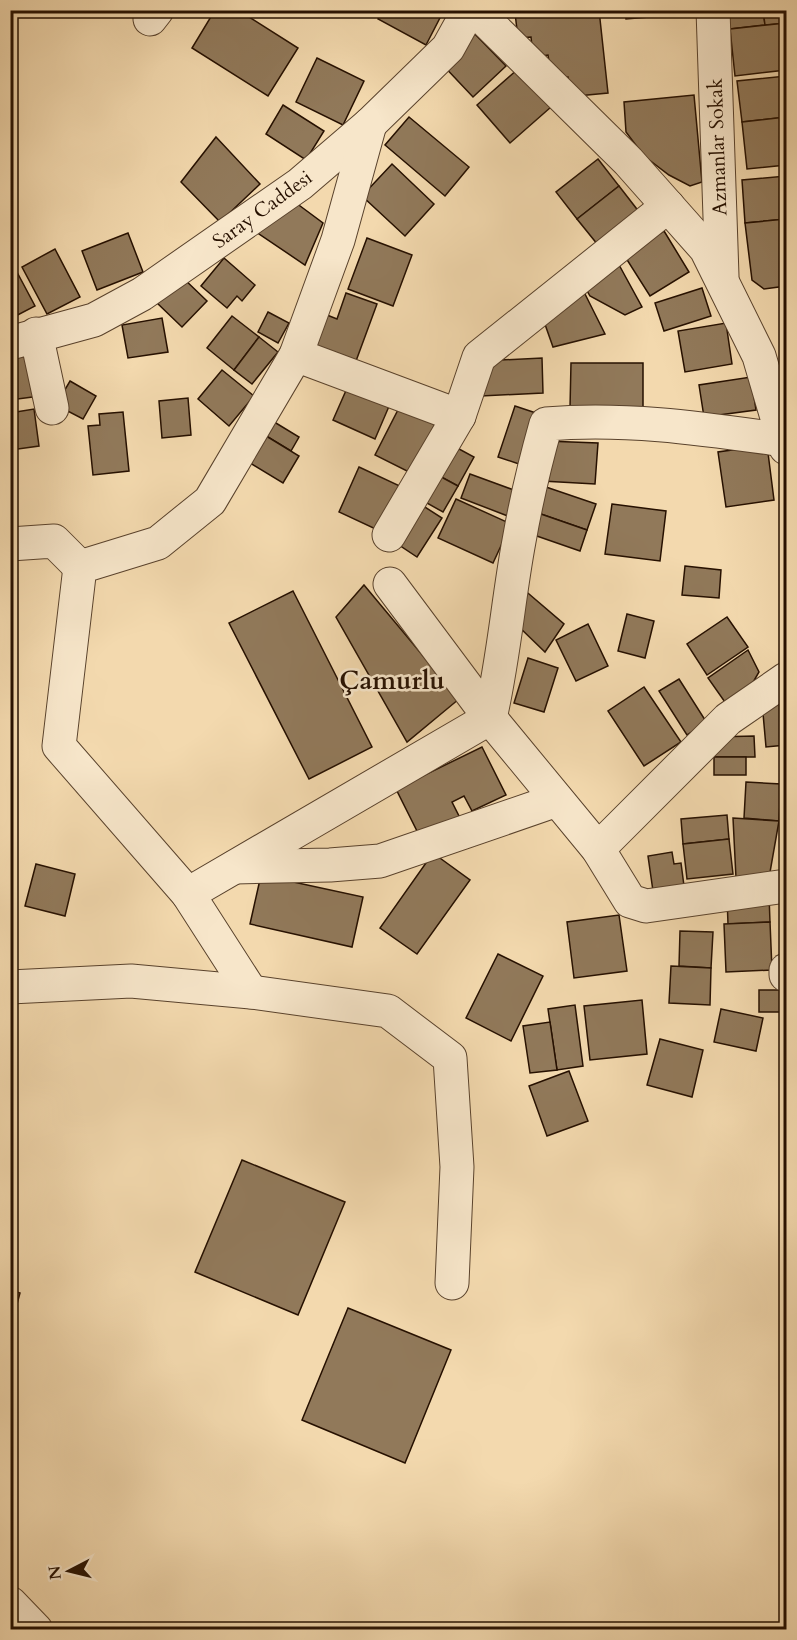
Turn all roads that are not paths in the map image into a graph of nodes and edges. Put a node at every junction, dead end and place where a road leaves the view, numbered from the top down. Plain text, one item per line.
1 (469, 10) edge
2 (475, 10) edge
3 (713, 10) edge
4 (370, 124) junction
5 (668, 206) junction
6 (722, 283) junction
7 (23, 338) edge
8 (296, 355) junction
9 (52, 408) dead end
10 (459, 416) junction
11 (785, 444) edge
12 (389, 535) dead end
13 (10, 544) edge
14 (80, 567) junction
15 (390, 584) dead end
16 (786, 679) edge
17 (490, 718) junction
18 (557, 800) junction
19 (598, 849) junction
20 (234, 867) junction
21 (786, 886) edge
22 (188, 894) junction
23 (10, 987) edge
24 (251, 992) junction
25 (452, 1283) dead end
26 (10, 1603) edge
27 (36, 1629) edge

1 - 4 street, Saray Caddesi
2 - 5 street
3 - 6 street, Azmanlar Sokak
4 - 7 street, Saray Caddesi
4 - 8 street
5 - 6 street
5 - 10 street
6 - 11 street
7 - 9 street
8 - 10 street
8 - 14 street
10 - 12 street
11 - 17 street
13 - 14 street
14 - 22 street
15 - 17 street
16 - 19 street
17 - 18 street
17 - 20 street
18 - 19 street
18 - 20 street
19 - 21 street
20 - 22 street
22 - 24 street
23 - 24 street
24 - 25 street
26 - 27 street

